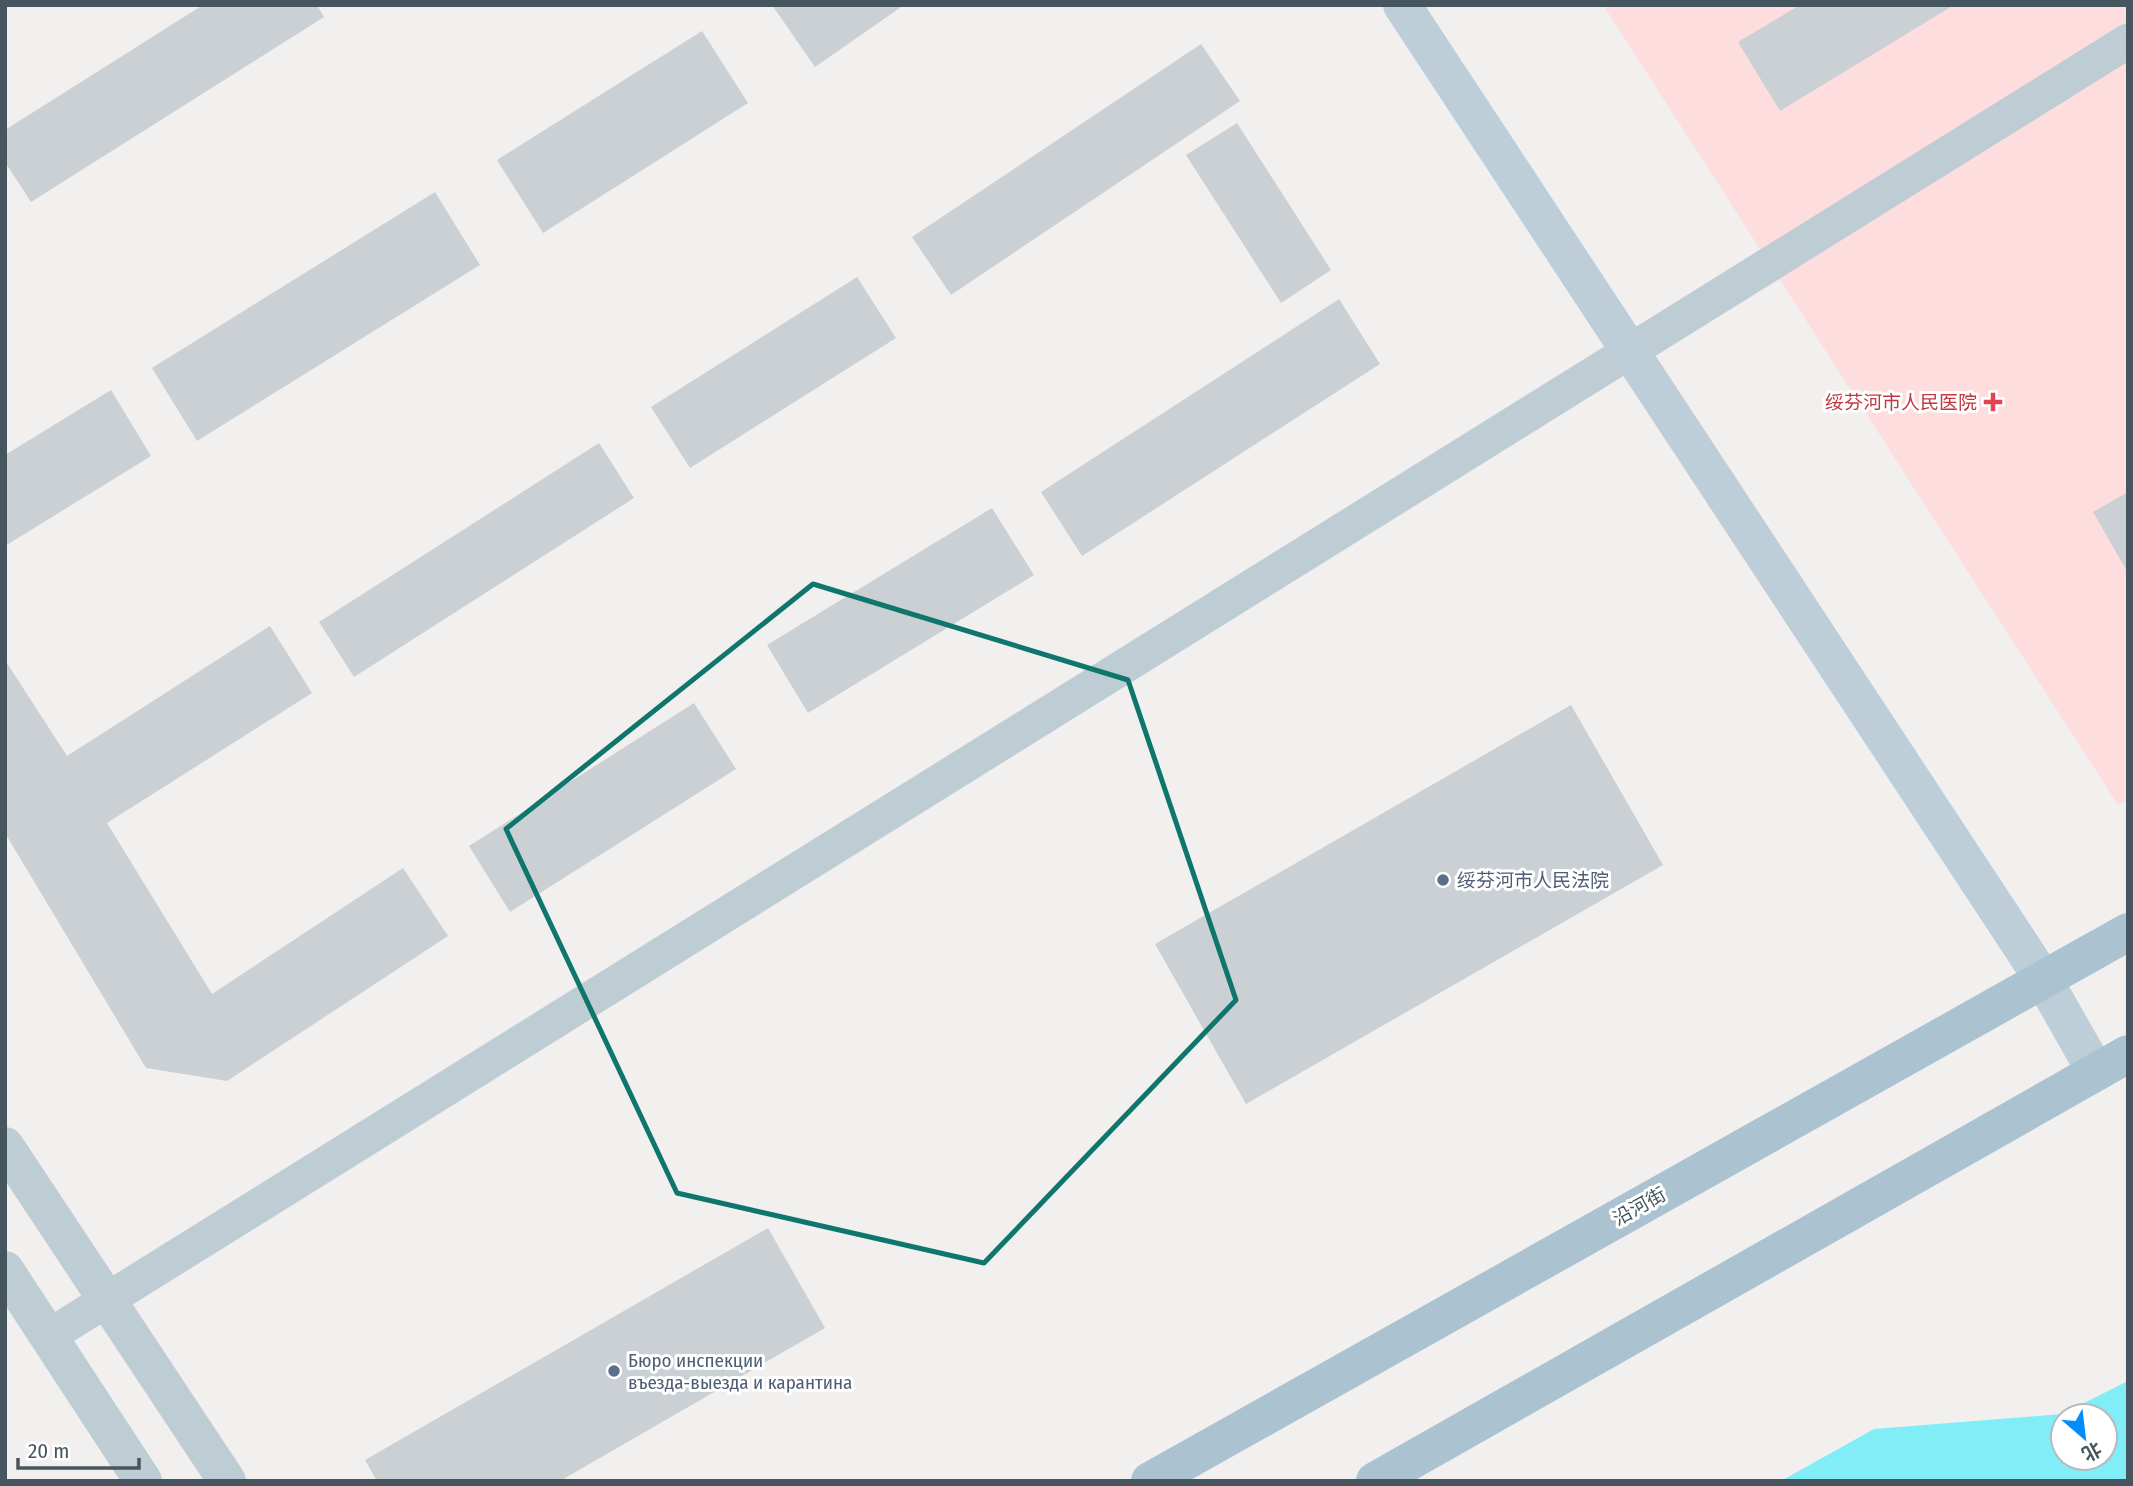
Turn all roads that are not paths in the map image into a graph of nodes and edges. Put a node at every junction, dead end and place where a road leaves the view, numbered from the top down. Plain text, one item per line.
1 (1402, 5) edge
2 (2128, 41) edge
3 (1629, 352) junction
4 (2128, 932) edge
5 (2043, 979) junction
6 (2112, 1063) edge
7 (5, 1146) edge
8 (5, 1270) edge
9 (107, 1300) junction
10 (49, 1336) junction
11 (143, 1481) edge
12 (228, 1481) edge
13 (1150, 1481) edge
14 (1376, 1481) edge

1 - 3 main road
2 - 3 street
3 - 5 main road
3 - 9 street
4 - 5 main road, 沿河街
5 - 6 main road
5 - 13 main road, 沿河街
6 - 14 main road
7 - 9 street
8 - 10 street
9 - 10 street
9 - 12 street
10 - 11 street

